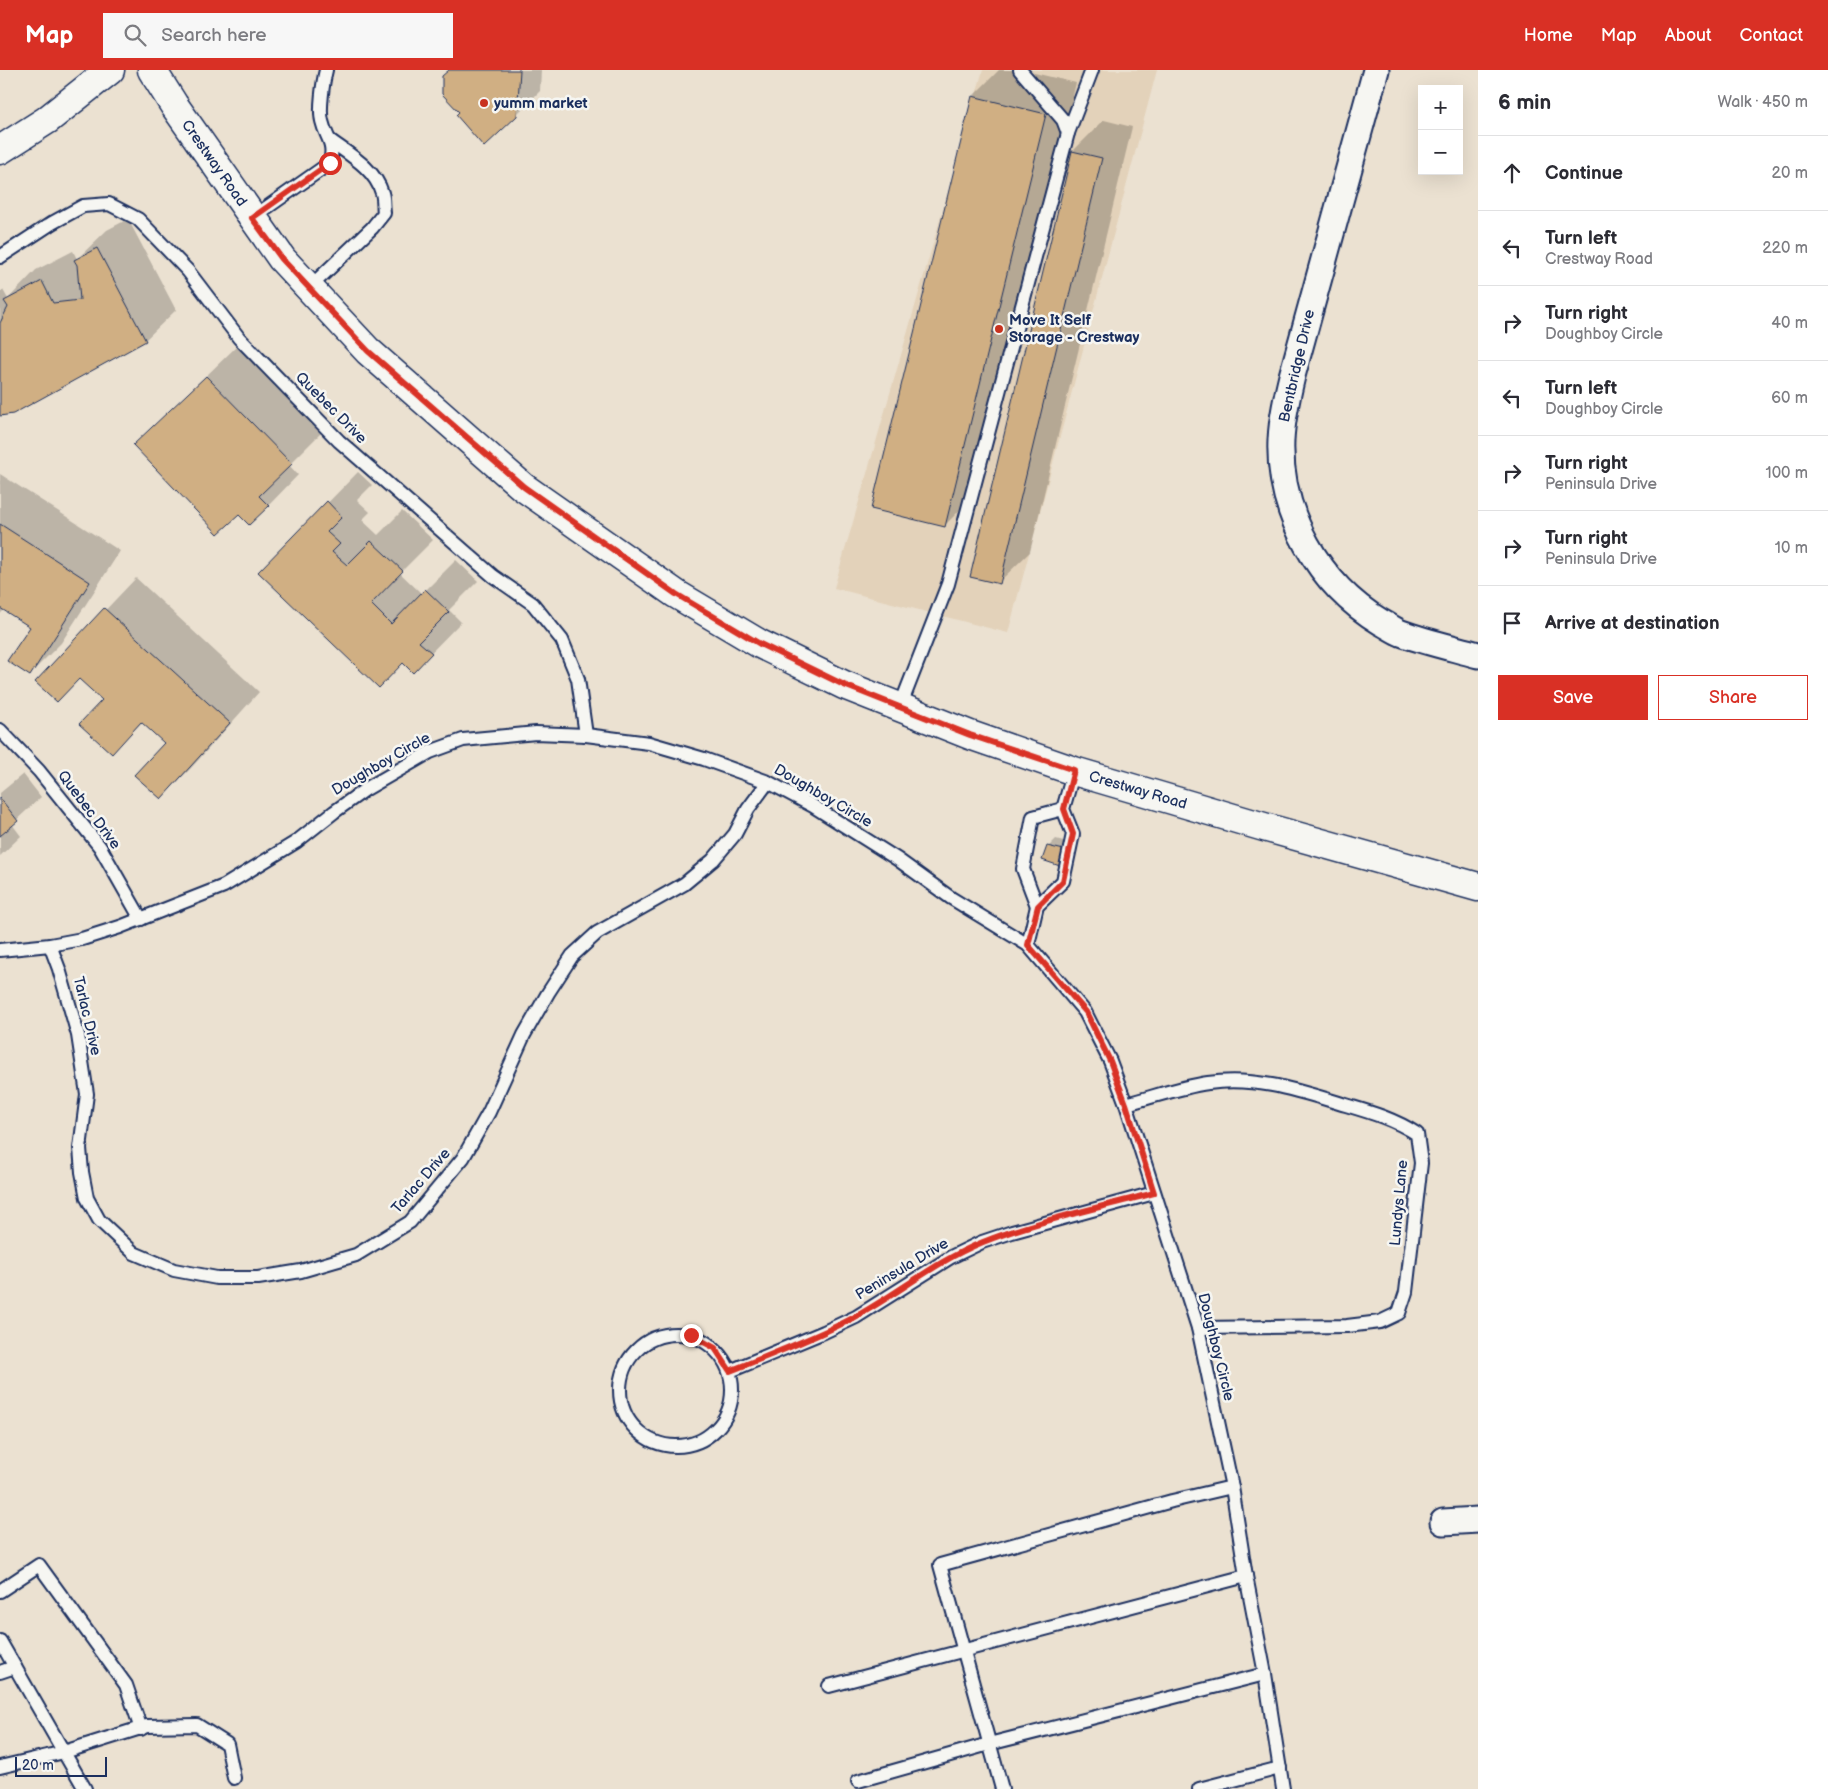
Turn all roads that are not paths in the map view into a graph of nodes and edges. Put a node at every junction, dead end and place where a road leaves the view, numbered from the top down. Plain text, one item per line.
1 (110, 70) edge
2 (152, 70) edge
3 (326, 70) edge
4 (1020, 70) edge
5 (1092, 70) edge
6 (1376, 70) edge
7 (1068, 133) junction
8 (331, 141) junction
9 (1, 147) edge
10 (252, 218) junction
11 (0, 257) edge
12 (309, 288) junction
13 (1478, 655) edge
14 (900, 707) junction
15 (0, 730) edge
16 (586, 735) junction
17 (1074, 770) junction
18 (768, 782) junction
19 (1064, 809) junction
20 (1478, 888) edge
21 (1038, 906) junction
22 (141, 919) junction
23 (50, 945) junction
24 (1028, 945) junction
25 (0, 950) edge
26 (1126, 1104) junction
27 (1154, 1193) junction
28 (1198, 1328) junction
29 (730, 1371) junction
30 (1232, 1487) junction
31 (1478, 1520) edge
32 (1443, 1522) dead end
33 (1246, 1576) junction
34 (0, 1592) edge
35 (0, 1641) edge
36 (964, 1650) junction
37 (15, 1667) junction
38 (0, 1672) edge
39 (1265, 1674) junction
40 (829, 1686) dead end
41 (141, 1729) junction
42 (990, 1744) junction
43 (64, 1752) junction
44 (0, 1767) edge
45 (1280, 1768) junction
46 (234, 1778) dead end
47 (858, 1781) dead end
48 (85, 1789) edge
49 (1002, 1789) edge
50 (1199, 1789) edge
51 (1283, 1789) edge

1 - 9 main road
2 - 10 main road, Crestway Road
3 - 8 lane
4 - 7 lane
5 - 7 lane
6 - 13 street, Bentbridge Drive
7 - 14 lane
8 - 10 lane
8 - 12 lane
10 - 12 main road, Crestway Road
11 - 16 lane, Quebec Drive
12 - 14 main road, Crestway Road
14 - 17 main road, Crestway Road
15 - 22 lane, Quebec Drive
16 - 18 lane, Doughboy Circle
16 - 22 lane, Doughboy Circle
17 - 19 lane
17 - 20 main road, Crestway Road
18 - 23 lane, Tarlac Drive
18 - 24 lane, Doughboy Circle
19 - 21 lane
19 - 21 lane
21 - 24 lane
22 - 23 lane, Doughboy Circle
23 - 25 lane, Doughboy Circle
24 - 26 lane, Doughboy Circle
26 - 27 lane, Doughboy Circle
26 - 28 lane, Lundys Lane
27 - 28 lane, Doughboy Circle
27 - 29 lane, Peninsula Drive
28 - 30 lane, Doughboy Circle
29 - 29 lane
30 - 33 lane, Doughboy Circle
30 - 36 lane
31 - 32 street
33 - 36 lane
33 - 39 lane, Doughboy Circle
34 - 41 lane
35 - 37 lane
36 - 40 lane
36 - 42 lane
37 - 38 lane
37 - 43 lane
39 - 42 lane
39 - 45 lane, Doughboy Circle
41 - 43 lane
41 - 46 lane
42 - 47 lane
42 - 49 lane
43 - 44 lane
43 - 48 lane
45 - 50 lane
45 - 51 lane, Doughboy Circle

